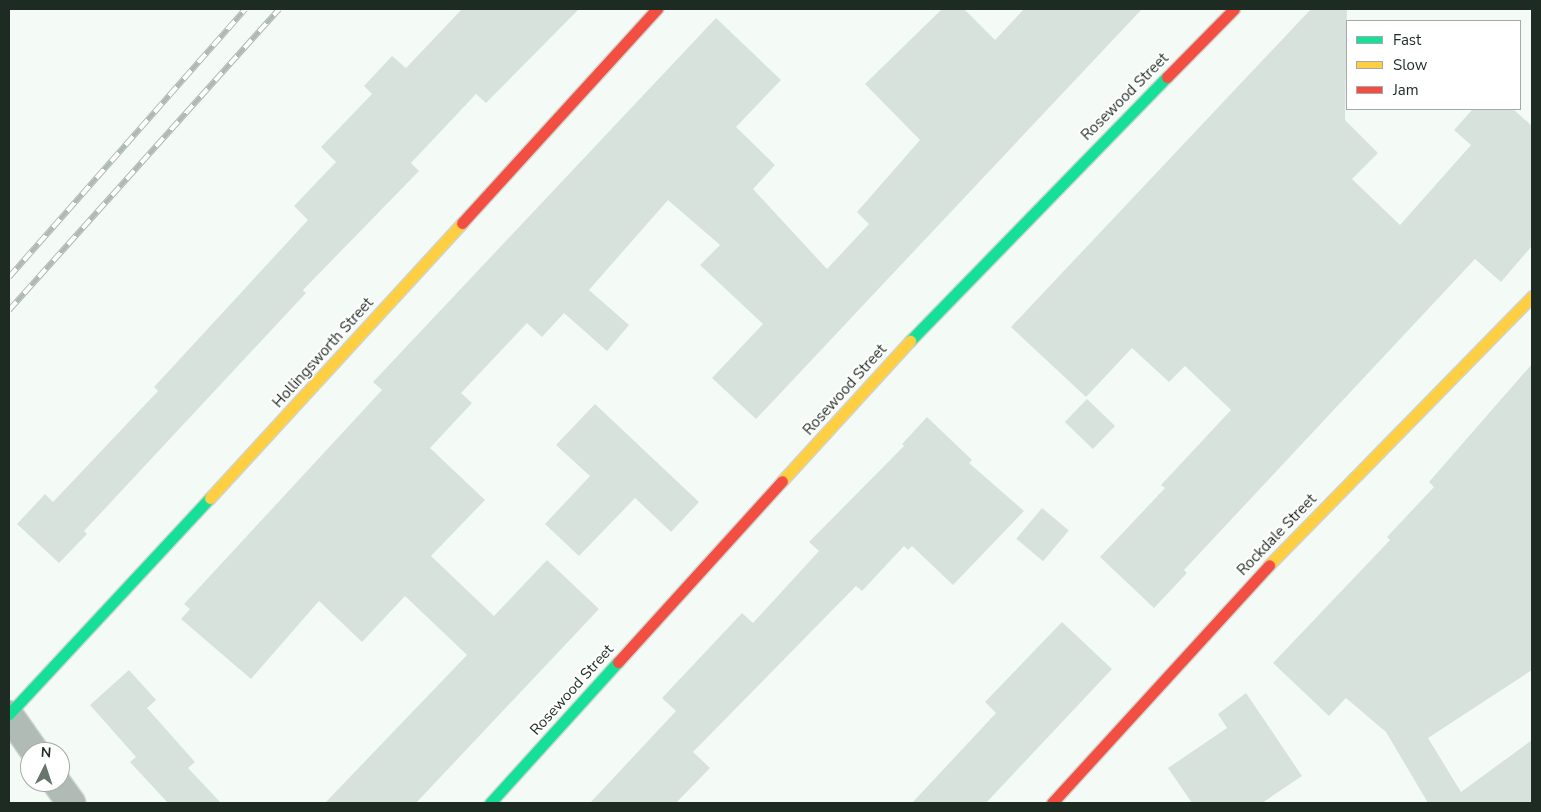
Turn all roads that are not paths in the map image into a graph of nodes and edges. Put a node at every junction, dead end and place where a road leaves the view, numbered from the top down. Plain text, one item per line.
1 (657, 9) edge
2 (1234, 9) edge
3 (1532, 296) edge
4 (9, 715) edge
5 (28, 742) edge
6 (63, 792) edge
7 (71, 803) edge
8 (490, 803) edge
9 (1052, 803) edge

1 - 4 street, Hollingsworth Street
2 - 8 street, Rosewood Street
3 - 9 street, Rockdale Street
4 - 5 street
6 - 7 street

